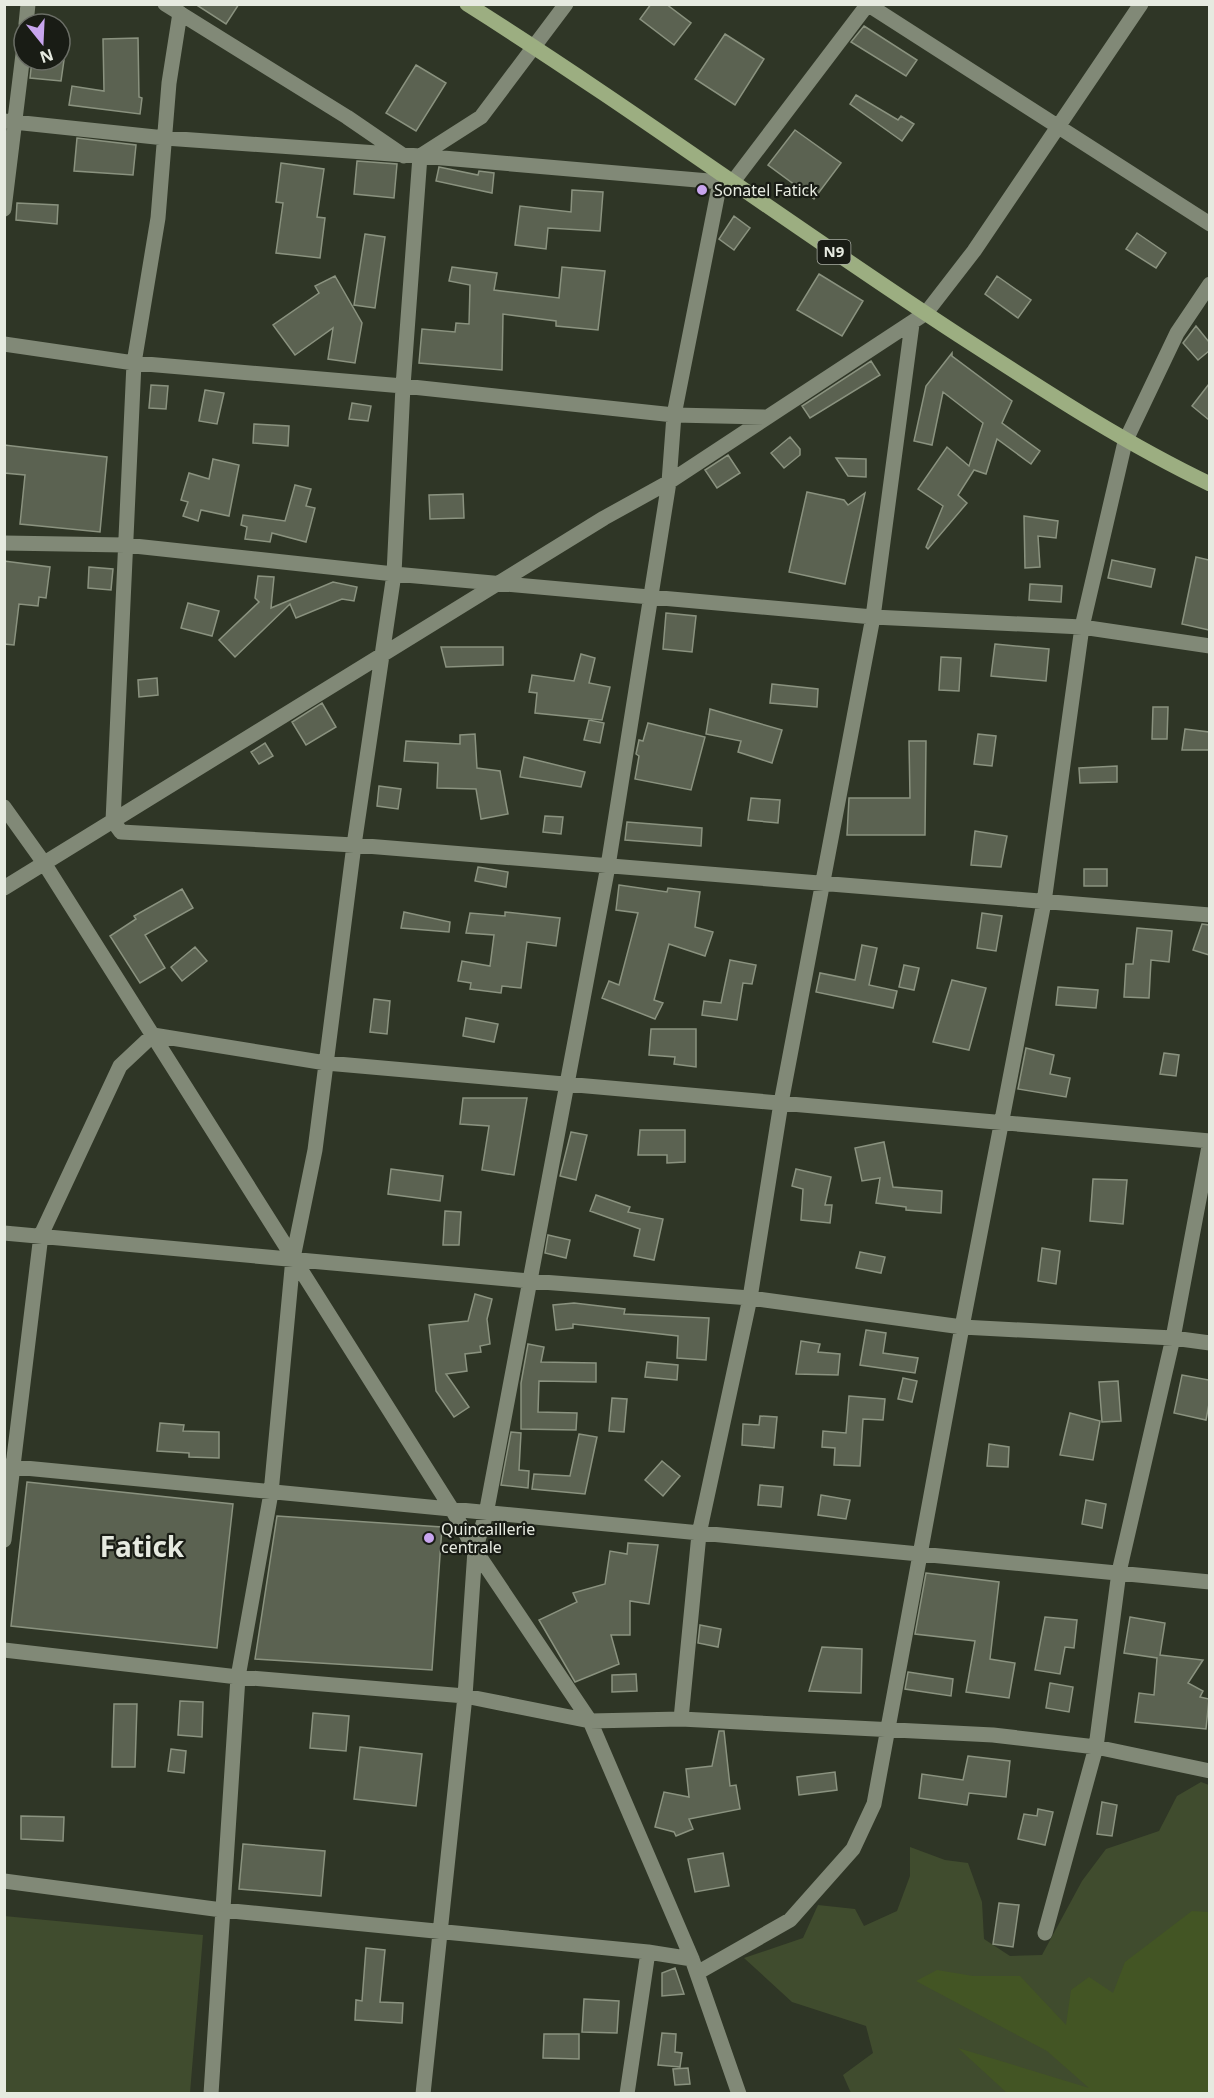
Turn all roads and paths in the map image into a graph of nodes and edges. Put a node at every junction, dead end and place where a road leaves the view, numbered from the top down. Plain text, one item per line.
1 (165, 4) edge
2 (467, 4) edge
3 (566, 4) edge
4 (1141, 4) edge
5 (867, 5) edge
6 (180, 13) junction
7 (536, 48) junction
8 (19, 72) edge
9 (10, 122) edge
10 (1058, 127) junction
11 (165, 138) junction
12 (404, 156) junction
13 (420, 156) junction
14 (726, 183) junction
15 (4, 208) edge
16 (1209, 224) edge
17 (1209, 285) edge
18 (926, 314) junction
19 (912, 324) junction
20 (4, 344) edge
21 (134, 363) junction
22 (404, 386) junction
23 (674, 416) junction
24 (764, 417) junction
25 (1125, 442) junction
26 (669, 482) junction
27 (1209, 484) edge
28 (4, 543) edge
29 (125, 545) junction
30 (394, 574) junction
31 (498, 584) junction
32 (651, 597) junction
33 (873, 617) junction
34 (1082, 627) junction
35 (1209, 646) edge
36 (382, 655) junction
37 (4, 807) edge
38 (113, 821) junction
39 (354, 845) junction
40 (44, 863) junction
41 (608, 866) junction
42 (823, 884) junction
43 (4, 888) edge
44 (1044, 902) junction
45 (1209, 915) edge
46 (153, 1035) junction
47 (327, 1064) junction
48 (567, 1084) junction
49 (781, 1103) junction
50 (1003, 1123) junction
51 (1209, 1141) edge
52 (4, 1233) edge
53 (41, 1235) junction
54 (293, 1258) junction
55 (529, 1281) junction
56 (750, 1298) junction
57 (962, 1327) junction
58 (1173, 1338) junction
59 (1209, 1343) edge
60 (9, 1467) edge
61 (271, 1493) junction
62 (453, 1511) junction
63 (486, 1514) junction
64 (699, 1534) junction
65 (4, 1540) edge
66 (475, 1550) junction
67 (921, 1555) junction
68 (1119, 1572) junction
69 (1209, 1581) edge
70 (4, 1650) edge
71 (238, 1677) junction
72 (465, 1696) junction
73 (681, 1719) junction
74 (590, 1721) junction
75 (889, 1728) junction
76 (1096, 1748) junction
77 (1209, 1771) edge
78 (4, 1881) edge
79 (222, 1910) junction
80 (439, 1931) junction
81 (1045, 1933) dead end
82 (648, 1952) junction
83 (694, 1966) junction
84 (211, 2094) edge
85 (423, 2094) edge
86 (627, 2094) edge
87 (739, 2094) edge

1 - 6 street
2 - 7 main road, N9
3 - 7 street
4 - 10 street
5 - 10 street
5 - 14 street
6 - 11 street
6 - 12 street
7 - 13 street
7 - 14 main road, N9
8 - 9 street
9 - 11 street
9 - 15 street
10 - 16 street
10 - 18 street
11 - 12 street
11 - 21 street
12 - 13 street
13 - 14 street
13 - 22 street
14 - 18 main road, N9
14 - 23 street
17 - 25 street
18 - 19 street
18 - 25 main road, N9
19 - 24 street
19 - 33 street
20 - 21 street
21 - 22 street
21 - 29 street
22 - 23 street
22 - 30 street
23 - 24 street
23 - 26 street
24 - 26 street
25 - 27 main road, N9
25 - 34 street
26 - 31 street
26 - 32 street
28 - 29 street
29 - 30 street
29 - 38 street
30 - 31 street
30 - 36 street
31 - 32 street
31 - 36 street
32 - 33 street
32 - 41 street
33 - 34 street
33 - 42 street
34 - 35 street
34 - 44 street
36 - 38 street
36 - 39 street
37 - 40 street
38 - 39 street
38 - 40 street
39 - 41 street
39 - 47 street
40 - 43 street
40 - 46 street
41 - 42 street
41 - 48 street
42 - 44 street
42 - 49 street
44 - 45 street
44 - 50 street
46 - 47 street
46 - 53 street
46 - 54 street
47 - 48 street
47 - 54 street
48 - 49 street
48 - 55 street
49 - 50 street
49 - 56 street
50 - 51 street
50 - 57 street
51 - 58 street
52 - 53 street
53 - 54 street
53 - 60 street
54 - 55 street
54 - 61 street
54 - 62 street
55 - 56 street
55 - 63 street
56 - 57 street
56 - 64 street
57 - 58 street
57 - 67 street
58 - 59 street
58 - 68 street
60 - 61 street
60 - 65 street
61 - 62 street
61 - 71 street
62 - 63 street
62 - 66 street
63 - 64 street
63 - 66 street
64 - 67 street
64 - 73 street
66 - 72 street
66 - 74 street
67 - 68 street
67 - 75 street
68 - 69 street
68 - 76 street
70 - 71 street
71 - 72 street
71 - 79 street
72 - 74 street
72 - 80 street
73 - 74 street
73 - 75 street
74 - 83 street
75 - 76 street
75 - 83 street
76 - 77 street
76 - 81 street
78 - 79 street
79 - 80 street
79 - 84 street
80 - 82 street
80 - 85 street
82 - 83 street
82 - 86 street
83 - 87 street

